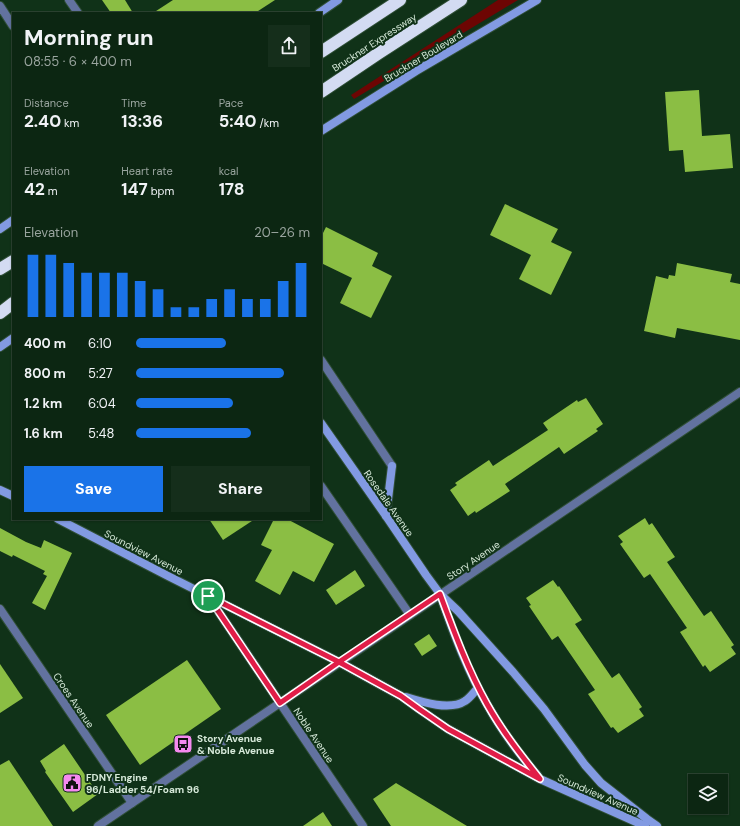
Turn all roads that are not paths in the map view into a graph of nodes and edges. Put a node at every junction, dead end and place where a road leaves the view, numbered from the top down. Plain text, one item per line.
1 (69, 0) edge
2 (338, 0) edge
3 (400, 0) edge
4 (461, 0) edge
5 (538, 0) edge
6 (0, 6) edge
7 (77, 12) edge
8 (320, 12) edge
9 (12, 24) edge
10 (322, 51) edge
11 (322, 91) edge
12 (322, 130) edge
13 (12, 221) edge
14 (0, 229) edge
15 (12, 262) edge
16 (0, 269) edge
17 (12, 298) edge
18 (12, 304) edge
19 (0, 306) edge
20 (0, 313) edge
21 (12, 339) edge
22 (0, 347) edge
23 (322, 361) edge
24 (740, 392) edge
25 (322, 424) edge
26 (392, 466) joint
27 (322, 487) edge
28 (0, 490) edge
29 (12, 496) edge
30 (386, 516) junction
31 (60, 520) edge
32 (440, 594) junction
33 (208, 596) junction
34 (0, 609) edge
35 (410, 615) junction
36 (339, 662) junction
37 (478, 688) junction
38 (401, 696) junction
39 (280, 703) junction
40 (544, 709) joint
41 (540, 779) junction
42 (132, 803) junction
43 (98, 826) edge
44 (363, 826) edge
45 (644, 826) edge
46 (657, 826) edge

1 - 7 street
2 - 8 main road
3 - 10 highway, Bruckner Expressway
4 - 11 highway, Bruckner Expressway
5 - 12 main road, Bruckner Boulevard
6 - 9 street
13 - 14 main road
15 - 16 highway
17 - 19 highway
18 - 20 highway
21 - 22 main road
23 - 26 street
24 - 32 street, Story Avenue
25 - 30 main road, Rosedale Avenue
26 - 30 main road
27 - 35 street
28 - 29 main road
30 - 32 main road, Rosedale Avenue
31 - 33 main road, Soundview Avenue
32 - 35 street, Story Avenue
32 - 37 main road, Rosedale Avenue
32 - 40 main road, Rosedale Avenue
33 - 36 main road, Soundview Avenue
33 - 39 street, Noble Avenue
34 - 42 street, Croes Avenue
35 - 36 street, Story Avenue
36 - 38 main road, Soundview Avenue
36 - 39 street, Story Avenue
37 - 38 main road
37 - 41 main road, Rosedale Avenue
38 - 41 main road, Soundview Avenue
39 - 42 street, Story Avenue
39 - 44 street, Noble Avenue
40 - 46 main road, Soundview Avenue
41 - 45 main road, Soundview Avenue
42 - 43 street, Story Avenue

